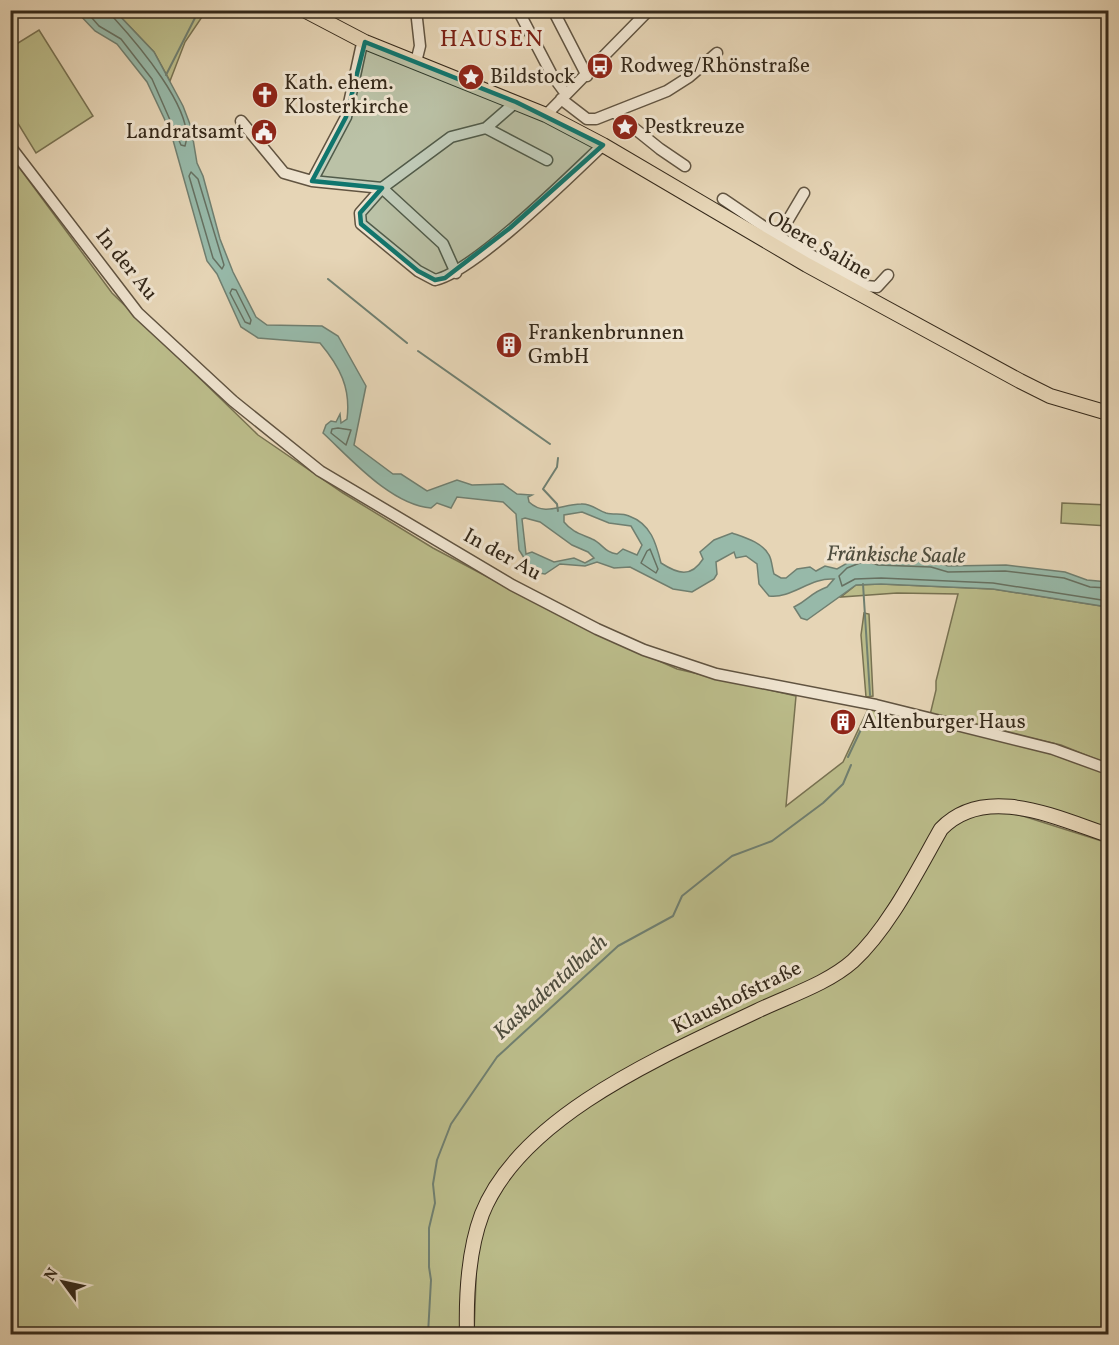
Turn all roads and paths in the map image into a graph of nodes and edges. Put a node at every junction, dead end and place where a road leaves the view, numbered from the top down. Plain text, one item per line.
1 (304, 10) edge
2 (416, 10) edge
3 (518, 10) edge
4 (554, 10) edge
5 (649, 10) edge
6 (637, 15) edge
7 (365, 42) junction
8 (717, 53) dead end
9 (416, 62) junction
10 (587, 76) junction
11 (563, 97) junction
12 (516, 102) junction
13 (614, 112) junction
14 (546, 115) junction
15 (241, 121) dead end
16 (486, 128) junction
17 (603, 145) junction
18 (10, 146) edge
19 (547, 160) dead end
20 (685, 166) dead end
21 (312, 181) junction
22 (382, 188) junction
23 (804, 193) dead end
24 (723, 199) dead end
25 (776, 241) junction
26 (456, 273) junction
27 (888, 276) dead end
28 (1108, 413) edge
29 (1108, 769) edge
30 (1108, 835) edge
31 (467, 1335) edge

1 - 7 main road, Obere Saline
2 - 9 street
3 - 11 street
4 - 10 street
5 - 6 street
6 - 10 street
7 - 9 main road, Obere Saline
7 - 21 street
8 - 13 street
9 - 12 main road, Obere Saline
10 - 11 street
11 - 13 street
11 - 14 street
12 - 14 main road, Obere Saline
12 - 16 street
13 - 20 street
14 - 17 main road, Obere Saline
15 - 21 street
16 - 19 street
16 - 22 street
17 - 25 main road, Obere Saline
17 - 26 street
18 - 29 street, In der Au
21 - 22 street
22 - 26 street
22 - 26 street
23 - 25 street
24 - 25 street, Obere Saline
25 - 27 street, Obere Saline
25 - 28 main road, Obere Saline
30 - 31 main road, Klaushofstraße

